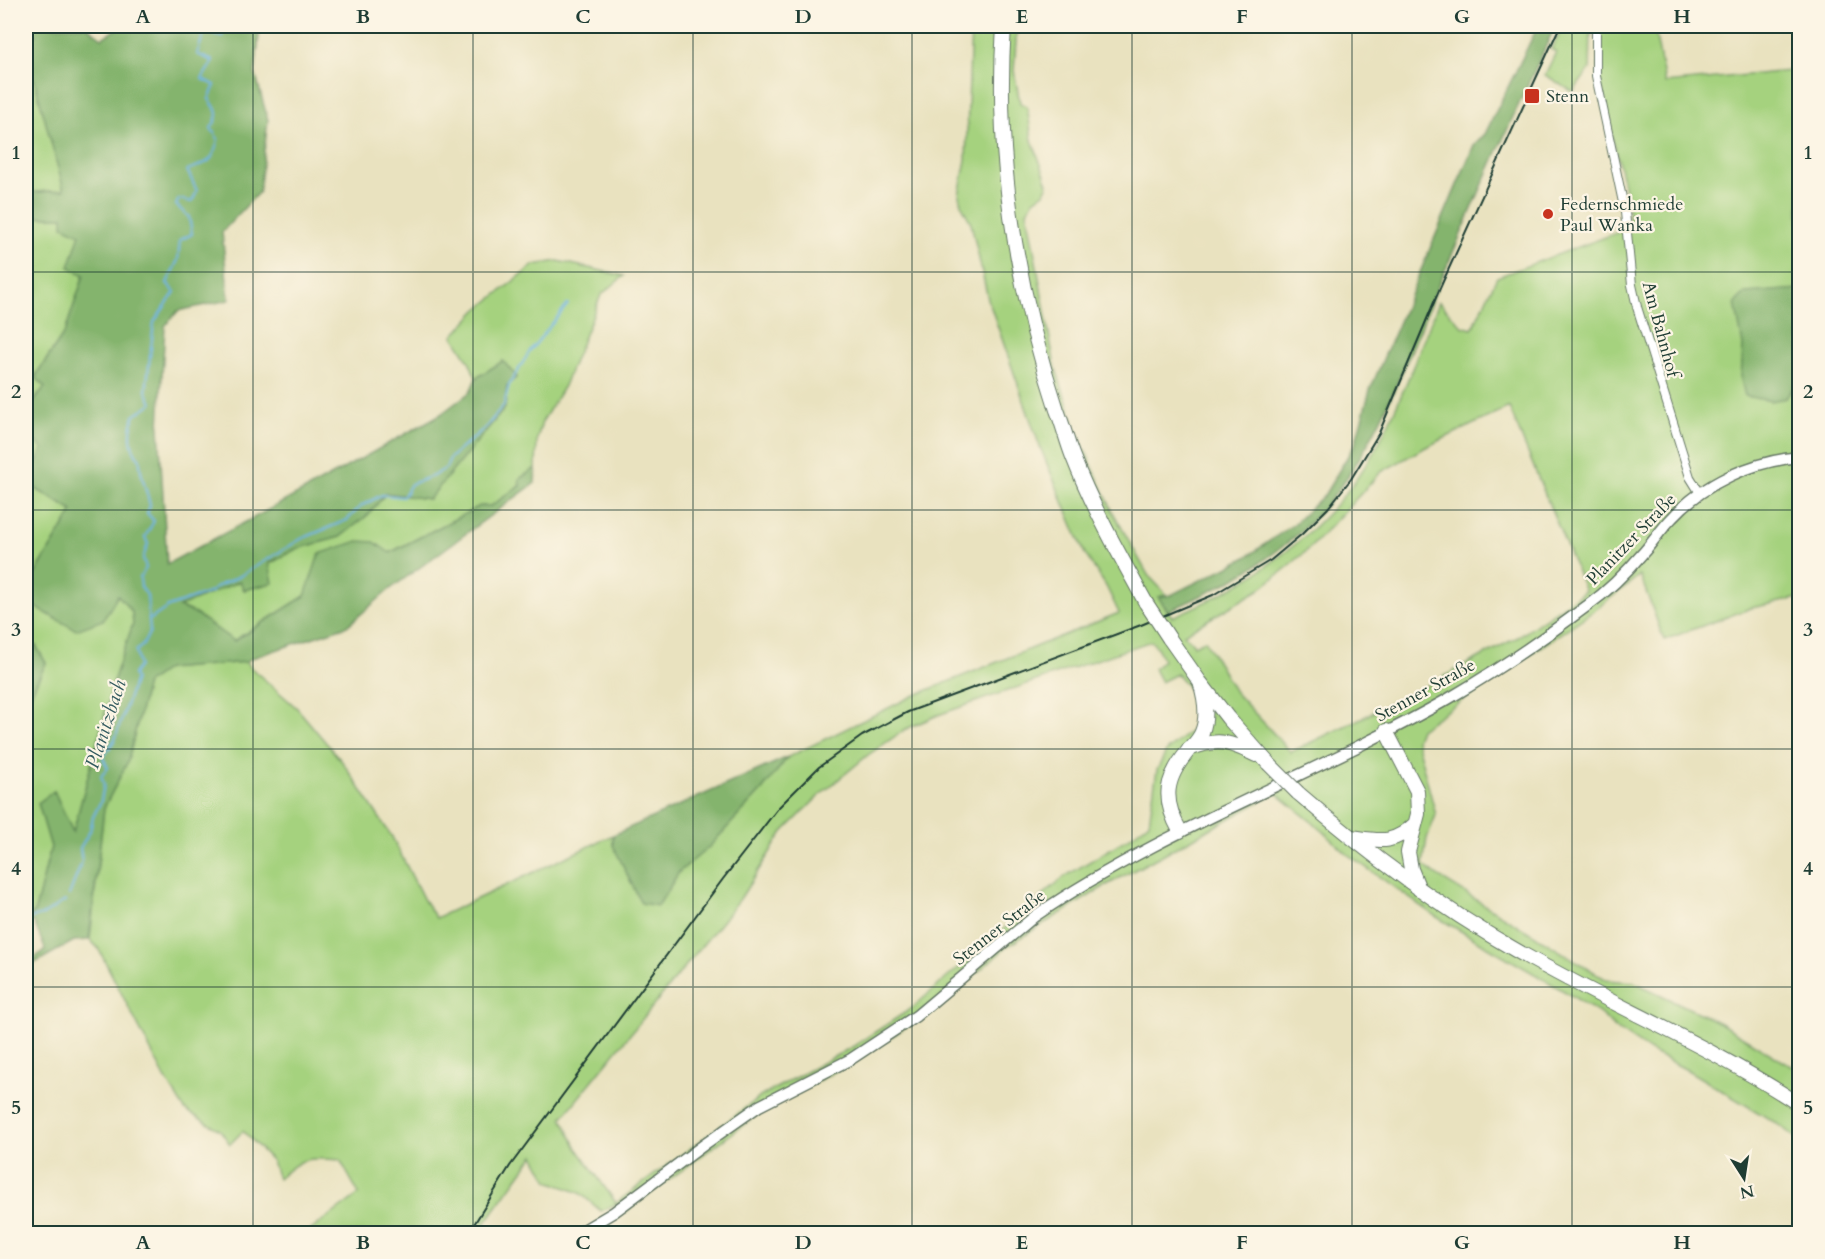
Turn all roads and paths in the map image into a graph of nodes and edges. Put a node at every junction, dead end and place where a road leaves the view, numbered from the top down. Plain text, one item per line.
1 (1004, 26) edge
2 (1596, 26) edge
3 (1800, 457) edge
4 (1700, 493) junction
5 (1497, 669) joint
6 (1200, 682) junction
7 (1386, 731) junction
8 (1189, 749) junction
9 (1266, 761) junction
10 (1416, 823) junction
11 (1180, 831) junction
12 (1349, 836) junction
13 (1420, 890) junction
14 (1800, 1105) edge
15 (577, 1233) edge

1 - 6 highway, bridge
2 - 4 street, Am Bahnhof
3 - 4 street, Planitzer Straße
4 - 5 street, Planitzer Straße
5 - 7 street, Stenner Straße
6 - 8 highway
6 - 9 highway
7 - 10 highway
7 - 11 street, Stenner Straße
8 - 9 highway
8 - 11 highway
9 - 12 highway, bridge
10 - 12 highway
10 - 13 highway
11 - 15 street, Stenner Straße
12 - 13 highway
13 - 14 highway

